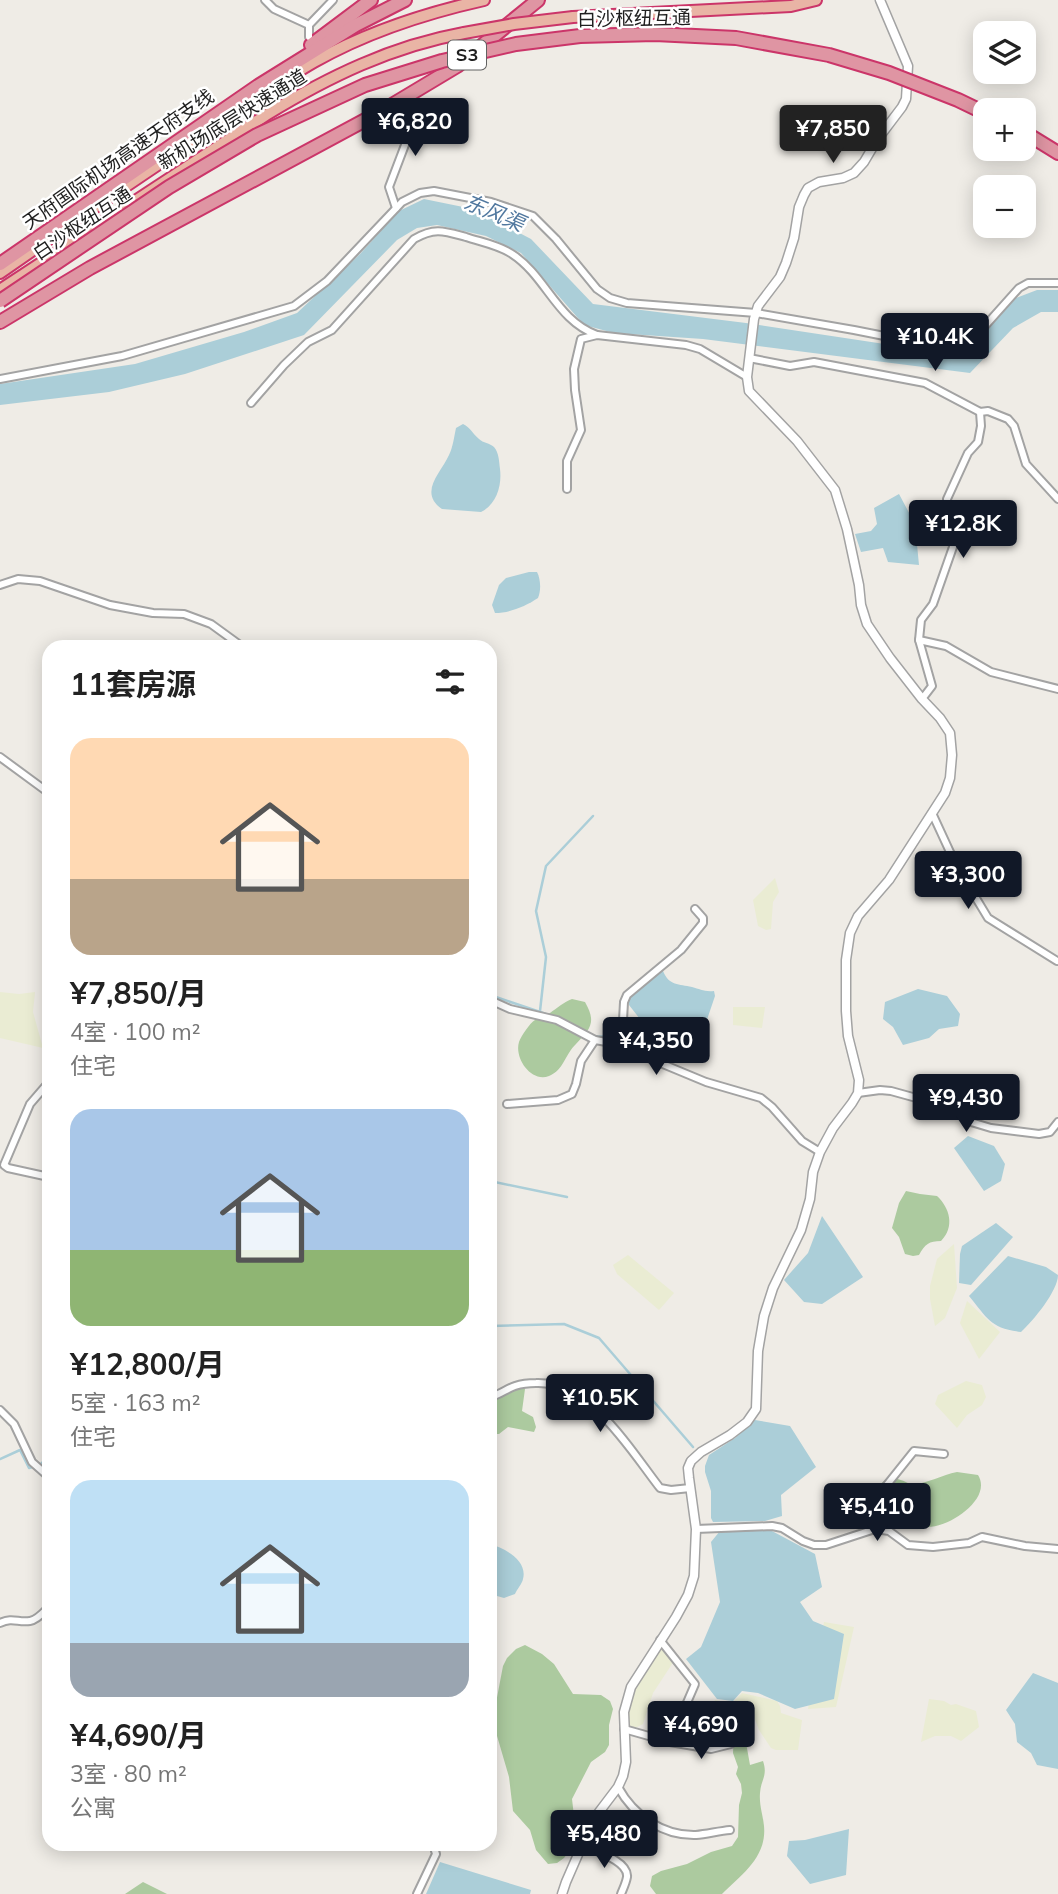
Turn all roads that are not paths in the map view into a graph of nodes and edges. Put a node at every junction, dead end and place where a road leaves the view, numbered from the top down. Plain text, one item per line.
1 (265, 0) edge
2 (333, 0) edge
3 (371, 0) edge
4 (405, 0) edge
5 (484, 0) edge
6 (538, 0) edge
7 (816, 0) edge
8 (880, 0) edge
9 (309, 25) junction
10 (309, 37) dead end
11 (258, 86) junction
12 (973, 107) edge
13 (419, 108) dead end
14 (1036, 139) edge
15 (1058, 153) edge
16 (396, 208) junction
17 (0, 264) edge
18 (0, 272) edge
19 (1058, 283) edge
20 (0, 290) edge
21 (0, 301) edge
22 (755, 316) junction
23 (0, 322) edge
24 (597, 335) junction
25 (750, 354) junction
26 (747, 377) junction
27 (0, 379) edge
28 (251, 403) dead end
29 (979, 412) junction
30 (567, 489) dead end
31 (1058, 499) edge
32 (0, 585) edge
33 (233, 640) edge
34 (919, 640) junction
35 (1058, 689) edge
36 (922, 699) junction
37 (0, 757) edge
38 (42, 788) edge
39 (932, 813) junction
40 (695, 909) dead end
41 (1057, 961) edge
42 (497, 1003) edge
43 (595, 1040) junction
44 (612, 1043) junction
45 (42, 1090) edge
46 (858, 1093) junction
47 (508, 1104) dead end
48 (1058, 1122) edge
49 (820, 1152) junction
50 (42, 1175) edge
51 (497, 1395) edge
52 (0, 1410) edge
53 (944, 1454) dead end
54 (42, 1470) edge
55 (690, 1488) junction
56 (696, 1529) junction
57 (875, 1529) junction
58 (1058, 1549) edge
59 (42, 1613) edge
60 (0, 1623) edge
61 (660, 1640) junction
62 (624, 1729) junction
63 (670, 1742) junction
64 (731, 1744) dead end
65 (618, 1787) junction
66 (730, 1830) dead end
67 (582, 1845) junction
68 (435, 1851) edge
69 (417, 1894) edge
70 (562, 1894) edge
71 (621, 1894) edge

1 - 9 street
2 - 9 street
3 - 11 highway
4 - 11 highway
5 - 18 highway, 新机场底层快速通道
6 - 23 highway
7 - 20 highway, 新机场底层快速通道, bridge
8 - 22 street
9 - 10 street
11 - 17 highway, 天府国际机场高速天府支线
12 - 21 highway, 白沙枢纽互通 / S3, bridge
13 - 16 street
14 - 15 highway
16 - 22 street
16 - 27 street
19 - 22 street
22 - 25 street
24 - 26 street
24 - 28 street
24 - 30 street
25 - 26 street
25 - 29 street
26 - 36 street
29 - 31 street
29 - 34 street
32 - 33 street
34 - 35 street
34 - 36 street
36 - 39 street
37 - 38 street
39 - 41 street
39 - 46 street
40 - 44 street
42 - 43 street
43 - 44 street
43 - 47 street
44 - 49 street
45 - 50 street
46 - 48 street
46 - 49 street
49 - 55 street
51 - 55 street
52 - 54 street
53 - 57 street
55 - 56 street
56 - 57 street
56 - 61 street
57 - 58 street
59 - 60 street
61 - 62 street
61 - 63 street
62 - 63 street
62 - 65 street
63 - 64 street
65 - 66 street
65 - 67 street
67 - 70 street
67 - 71 street
68 - 69 street

